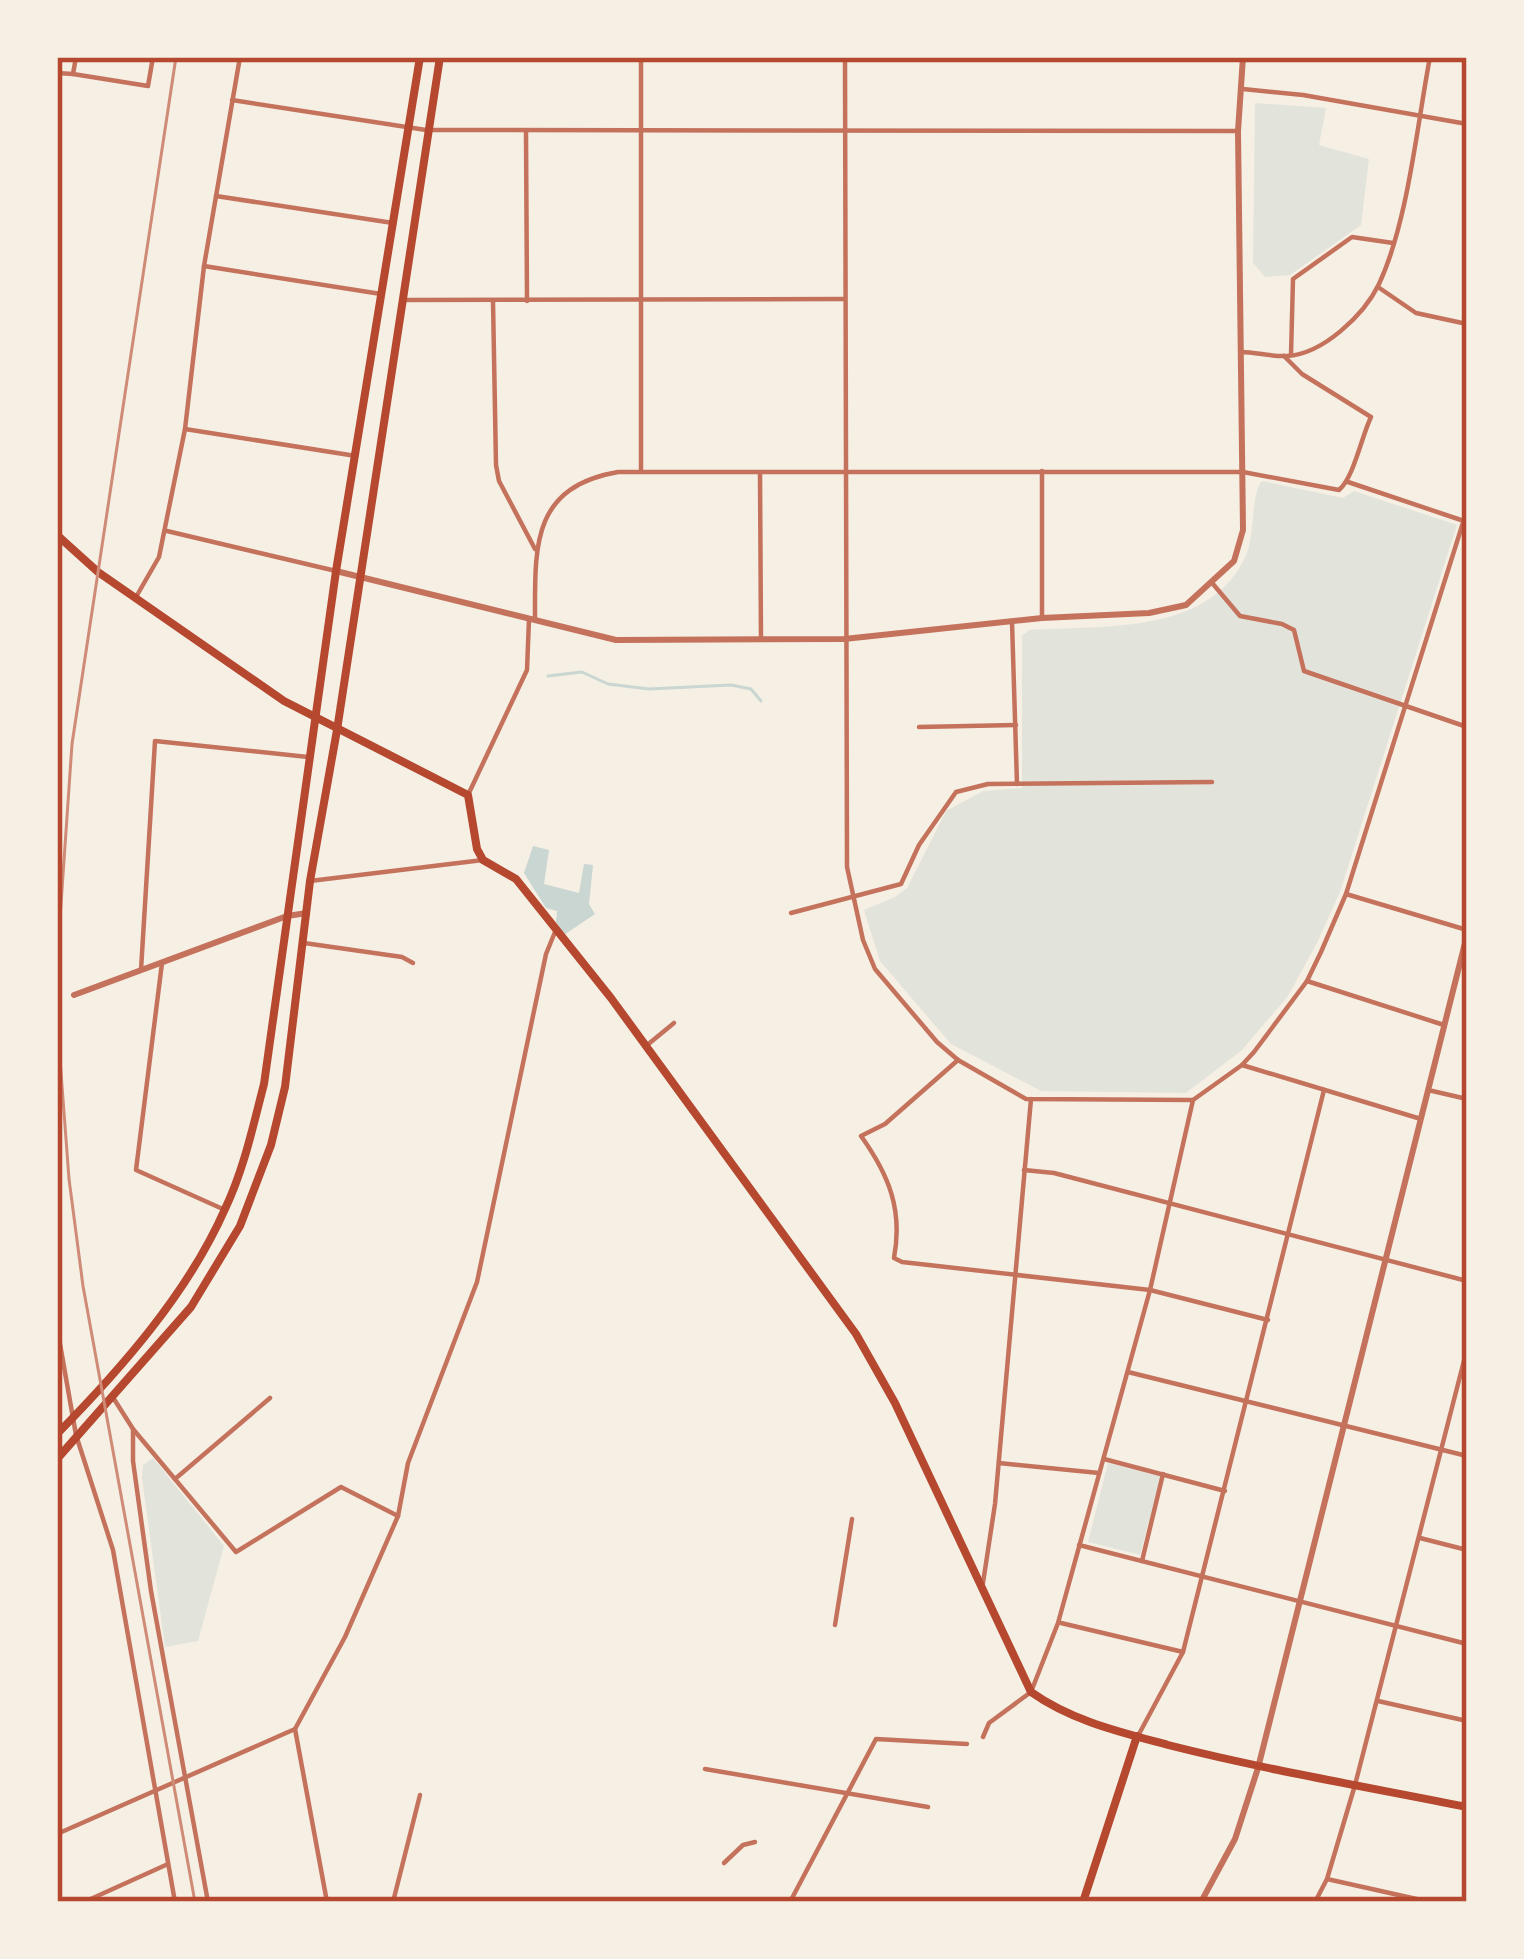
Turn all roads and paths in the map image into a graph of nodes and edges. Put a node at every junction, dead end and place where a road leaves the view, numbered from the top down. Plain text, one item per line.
1 (76, 57) edge
2 (152, 57) edge
3 (240, 57) edge
4 (420, 57) edge
5 (440, 57) edge
6 (641, 57) edge
7 (845, 57) edge
8 (1243, 57) edge
9 (1430, 57) edge
10 (57, 74) edge
11 (74, 74) junction
12 (1243, 89) junction
13 (232, 100) junction
14 (1419, 118) junction
15 (1467, 124) edge
16 (406, 127) junction
17 (640, 129) junction
18 (426, 130) junction
19 (526, 130) junction
20 (845, 130) junction
21 (1238, 130) junction
22 (216, 196) junction
23 (393, 224) junction
24 (1394, 243) junction
25 (204, 266) junction
26 (1378, 287) junction
27 (381, 294) junction
28 (843, 299) junction
29 (401, 300) junction
30 (639, 300) junction
31 (493, 301) junction
32 (527, 301) junction
33 (1467, 324) edge
34 (1240, 352) junction
35 (1288, 356) junction
36 (185, 429) junction
37 (356, 455) junction
38 (844, 470) junction
39 (640, 471) junction
40 (1042, 471) junction
41 (1243, 472) junction
42 (760, 474) junction
43 (1348, 482) junction
44 (1467, 510) edge
45 (1465, 521) edge
46 (164, 530) junction
47 (57, 535) edge
48 (535, 549) junction
49 (336, 571) junction
50 (361, 577) junction
51 (1213, 584) junction
52 (136, 597) junction
53 (1042, 618) junction
54 (532, 620) junction
55 (1012, 621) junction
56 (761, 639) junction
57 (844, 640) junction
58 (1404, 707) junction
59 (316, 720) junction
60 (1016, 725) junction
61 (920, 727) dead end
62 (1467, 727) edge
63 (338, 730) junction
64 (309, 757) junction
65 (1212, 782) dead end
66 (1017, 784) junction
67 (468, 794) junction
68 (483, 860) junction
69 (310, 881) junction
70 (1346, 894) junction
71 (853, 897) junction
72 (307, 913) junction
73 (791, 913) dead end
74 (286, 916) junction
75 (555, 932) junction
76 (1467, 932) edge
77 (304, 943) junction
78 (162, 963) junction
79 (412, 963) dead end
80 (141, 970) junction
81 (1306, 981) junction
82 (74, 994) dead end
83 (674, 1023) dead end
84 (1444, 1025) junction
85 (646, 1046) junction
86 (958, 1060) junction
87 (1242, 1065) junction
88 (1324, 1090) junction
89 (1428, 1090) junction
90 (1467, 1099) edge
91 (1031, 1100) junction
92 (1193, 1100) junction
93 (1421, 1120) junction
94 (1024, 1171) junction
95 (1170, 1203) junction
96 (225, 1210) junction
97 (1290, 1235) junction
98 (1386, 1259) junction
99 (1016, 1273) junction
100 (1467, 1281) edge
101 (1150, 1290) junction
102 (1268, 1320) junction
103 (57, 1327) edge
104 (58, 1336) edge
105 (1467, 1349) edge
106 (1465, 1366) edge
107 (1128, 1372) junction
108 (111, 1395) junction
109 (270, 1398) dead end
110 (1248, 1401) junction
111 (73, 1418) junction
112 (1344, 1425) junction
113 (133, 1430) junction
114 (57, 1434) edge
115 (76, 1435) junction
116 (1441, 1449) junction
117 (1467, 1456) edge
118 (57, 1459) edge
119 (1104, 1459) junction
120 (999, 1463) junction
121 (1099, 1473) junction
122 (1163, 1474) junction
123 (175, 1479) junction
124 (1225, 1491) junction
125 (398, 1516) junction
126 (852, 1519) dead end
127 (1419, 1538) junction
128 (1079, 1545) junction
129 (1467, 1550) edge
130 (1142, 1561) junction
131 (1204, 1577) junction
132 (982, 1590) junction
133 (1300, 1601) junction
134 (1058, 1623) junction
135 (835, 1625) dead end
136 (1396, 1626) junction
137 (1467, 1644) edge
138 (1184, 1652) junction
139 (1031, 1692) junction
140 (1378, 1701) junction
141 (1467, 1720) edge
142 (296, 1729) junction
143 (1137, 1736) junction
144 (983, 1737) dead end
145 (967, 1744) dead end
146 (1258, 1768) junction
147 (705, 1769) dead end
148 (186, 1778) junction
149 (1355, 1785) junction
150 (156, 1791) junction
151 (849, 1793) junction
152 (419, 1795) dead end
153 (928, 1807) dead end
154 (1467, 1807) edge
155 (57, 1834) edge
156 (755, 1843) dead end
157 (724, 1863) dead end
158 (168, 1864) junction
159 (1327, 1879) junction
160 (84, 1902) edge
161 (175, 1902) edge
162 (208, 1902) edge
163 (327, 1902) edge
164 (393, 1902) edge
165 (790, 1902) edge
166 (1083, 1902) edge
167 (1201, 1902) edge
168 (1315, 1902) edge
169 (1430, 1902) edge

1 - 11 street
2 - 11 street
3 - 13 street
4 - 16 main road
5 - 18 main road
6 - 17 street
7 - 20 street
8 - 12 street
9 - 14 street
10 - 11 street
12 - 14 street
12 - 21 street
13 - 16 street
13 - 22 street
14 - 15 street
14 - 24 street
16 - 18 street
16 - 23 main road
17 - 19 street
17 - 20 street
17 - 30 street
18 - 19 street
18 - 29 main road
19 - 32 street
20 - 21 street
20 - 28 street
21 - 34 street
22 - 23 street
22 - 25 street
23 - 27 main road
24 - 26 street
24 - 35 street
25 - 27 street
25 - 36 street
26 - 33 street
26 - 35 street
27 - 37 main road
28 - 30 street
28 - 38 street
29 - 31 street
29 - 50 main road
30 - 32 street
30 - 39 street
31 - 32 street
31 - 48 street
34 - 35 street
34 - 41 street
35 - 43 street
36 - 37 street
36 - 46 street
37 - 49 main road
38 - 40 street
38 - 42 street
38 - 57 street
39 - 42 street
39 - 48 street
40 - 41 street
40 - 53 street
41 - 43 street
41 - 51 street
42 - 56 street
43 - 45 street
44 - 45 street
45 - 58 street
46 - 49 street
46 - 52 street
47 - 52 main road
48 - 54 street
49 - 50 street
49 - 59 main road
50 - 54 street
50 - 63 main road
51 - 53 street
51 - 58 street
52 - 59 main road
53 - 55 street
54 - 56 street
54 - 67 street
55 - 57 street
55 - 60 street
56 - 57 street
57 - 71 street
58 - 62 street
58 - 70 street
59 - 63 main road
59 - 64 main road
60 - 61 street
60 - 66 street
63 - 67 main road
63 - 69 main road
64 - 74 main road
64 - 80 street
65 - 66 street
66 - 71 street
67 - 68 main road
68 - 69 street
68 - 75 main road
69 - 72 main road
70 - 76 street
70 - 81 street
71 - 73 street
71 - 86 street
72 - 74 street
72 - 77 main road
74 - 78 street
74 - 96 main road
75 - 85 main road
75 - 125 street
76 - 84 street
77 - 79 street
77 - 108 main road
78 - 80 street
78 - 96 street
80 - 82 street
81 - 84 street
81 - 87 street
83 - 85 street
84 - 89 street
85 - 132 main road
86 - 91 street
86 - 99 street
87 - 88 street
87 - 92 street
88 - 93 street
88 - 97 street
89 - 90 street
89 - 93 street
91 - 92 street
91 - 94 street
92 - 95 street
93 - 98 street
94 - 95 street
94 - 99 street
95 - 97 street
95 - 101 street
96 - 111 main road
97 - 98 street
97 - 102 street
98 - 100 street
98 - 112 street
99 - 101 street
99 - 120 street
101 - 102 street
101 - 107 street
102 - 110 street
103 - 104 street
104 - 111 street
105 - 106 street
106 - 116 street
107 - 110 street
107 - 119 street
108 - 113 street
108 - 115 main road
109 - 123 street
110 - 112 street
110 - 124 street
111 - 114 main road
111 - 115 street
112 - 116 street
112 - 133 street
113 - 123 street
113 - 148 street
115 - 118 main road
115 - 150 street
116 - 117 street
116 - 127 street
119 - 121 street
119 - 122 street
120 - 121 street
120 - 132 street
121 - 128 street
122 - 124 street
122 - 130 street
123 - 125 street
124 - 131 street
125 - 142 street
126 - 135 street
127 - 129 street
127 - 136 street
128 - 130 street
128 - 134 street
130 - 131 street
131 - 133 street
131 - 138 street
132 - 139 main road
133 - 136 street
133 - 146 street
134 - 138 street
134 - 139 street
136 - 137 street
136 - 140 street
138 - 143 street
139 - 143 main road
139 - 144 street
140 - 141 street
140 - 149 street
142 - 148 street
142 - 163 street
143 - 146 main road
143 - 166 main road
145 - 151 street
146 - 149 main road
146 - 167 street
147 - 151 street
148 - 150 street
148 - 162 street
149 - 154 main road
149 - 159 street
150 - 155 street
150 - 158 street
151 - 153 street
151 - 165 street
152 - 164 street
156 - 157 street
158 - 160 street
158 - 161 street
159 - 168 street
159 - 169 street

